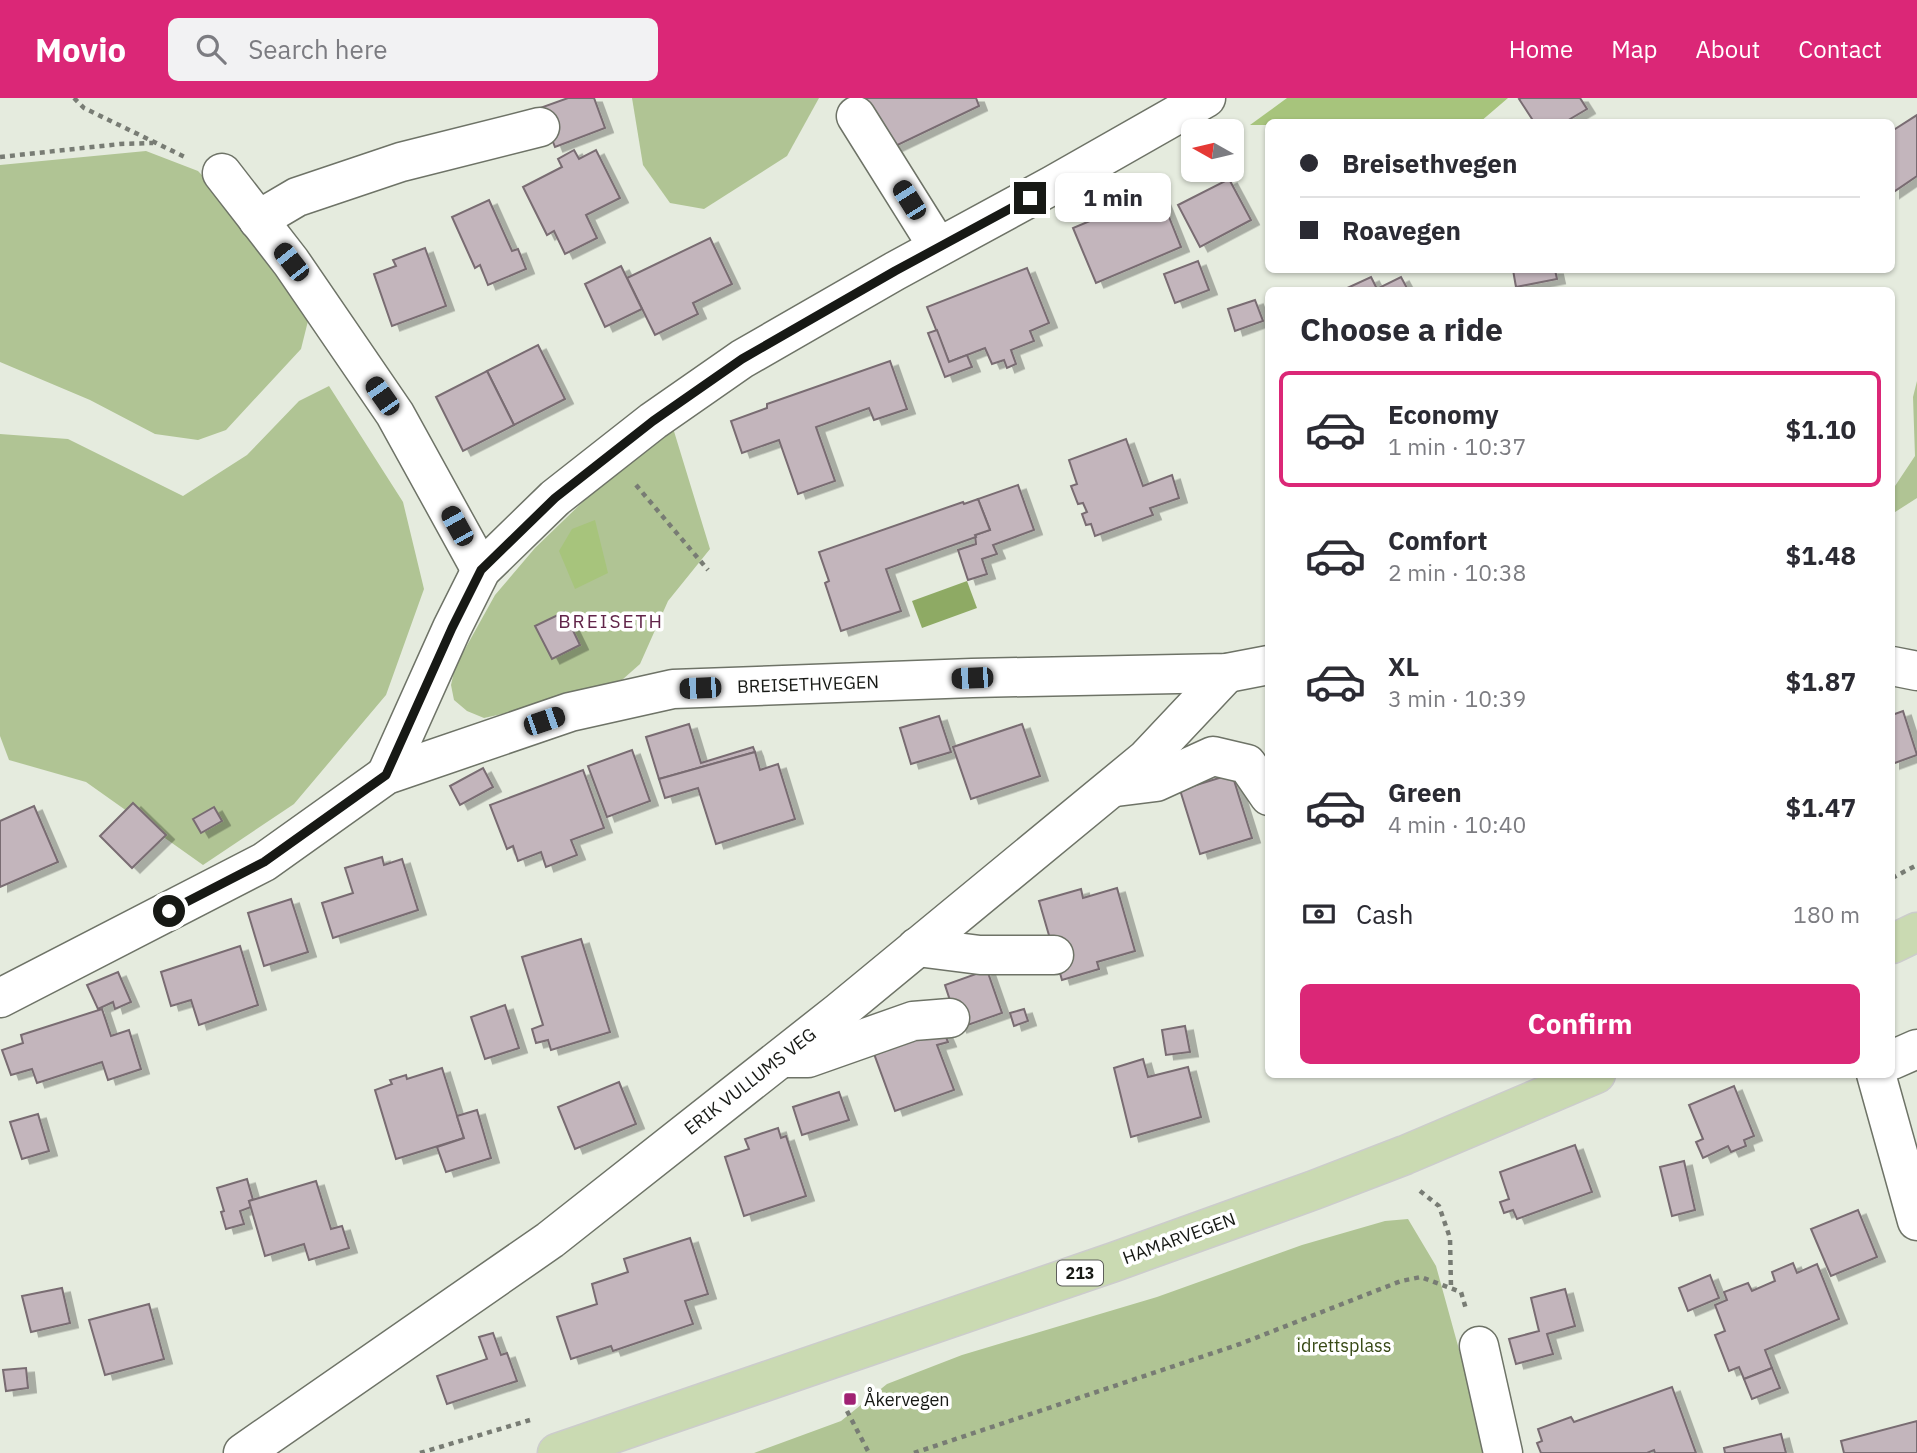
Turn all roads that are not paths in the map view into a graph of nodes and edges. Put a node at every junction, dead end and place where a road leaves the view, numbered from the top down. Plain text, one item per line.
1 (1206, 98) edge
2 (856, 116) dead end
3 (540, 127) dead end
4 (222, 173) road end
5 (258, 220) junction
6 (938, 247) junction
7 (481, 570) junction
8 (1265, 666) edge
9 (1895, 667) edge
10 (1917, 671) edge
11 (1227, 673) junction
12 (386, 775) junction
13 (1111, 788) junction
14 (1265, 790) edge
15 (1917, 932) edge
16 (1895, 943) edge
17 (918, 947) junction
18 (1054, 956) dead end
19 (0, 998) edge
20 (950, 1018) dead end
21 (1917, 1049) edge
22 (779, 1059) junction
23 (1895, 1059) edge
24 (1587, 1078) edge
25 (1877, 1078) edge
26 (1917, 1222) edge
27 (1479, 1346) road end
28 (243, 1453) edge
29 (557, 1453) edge
30 (1503, 1453) edge

1 - 6 street
2 - 6 street
3 - 5 street
4 - 5 street
5 - 7 street
6 - 7 street
7 - 12 street
8 - 11 street, BREISETHVEGEN
9 - 10 street
11 - 12 street, BREISETHVEGEN
11 - 13 street, ERIK VULLUMS VEG
12 - 19 street, BREISETHVEGEN
13 - 14 street
13 - 17 street, ERIK VULLUMS VEG
15 - 16 main road
17 - 18 street
17 - 22 street, ERIK VULLUMS VEG
20 - 22 street
21 - 23 street
22 - 28 street, ERIK VULLUMS VEG
24 - 29 main road, HAMARVEGEN / 213
25 - 26 street
27 - 30 street

